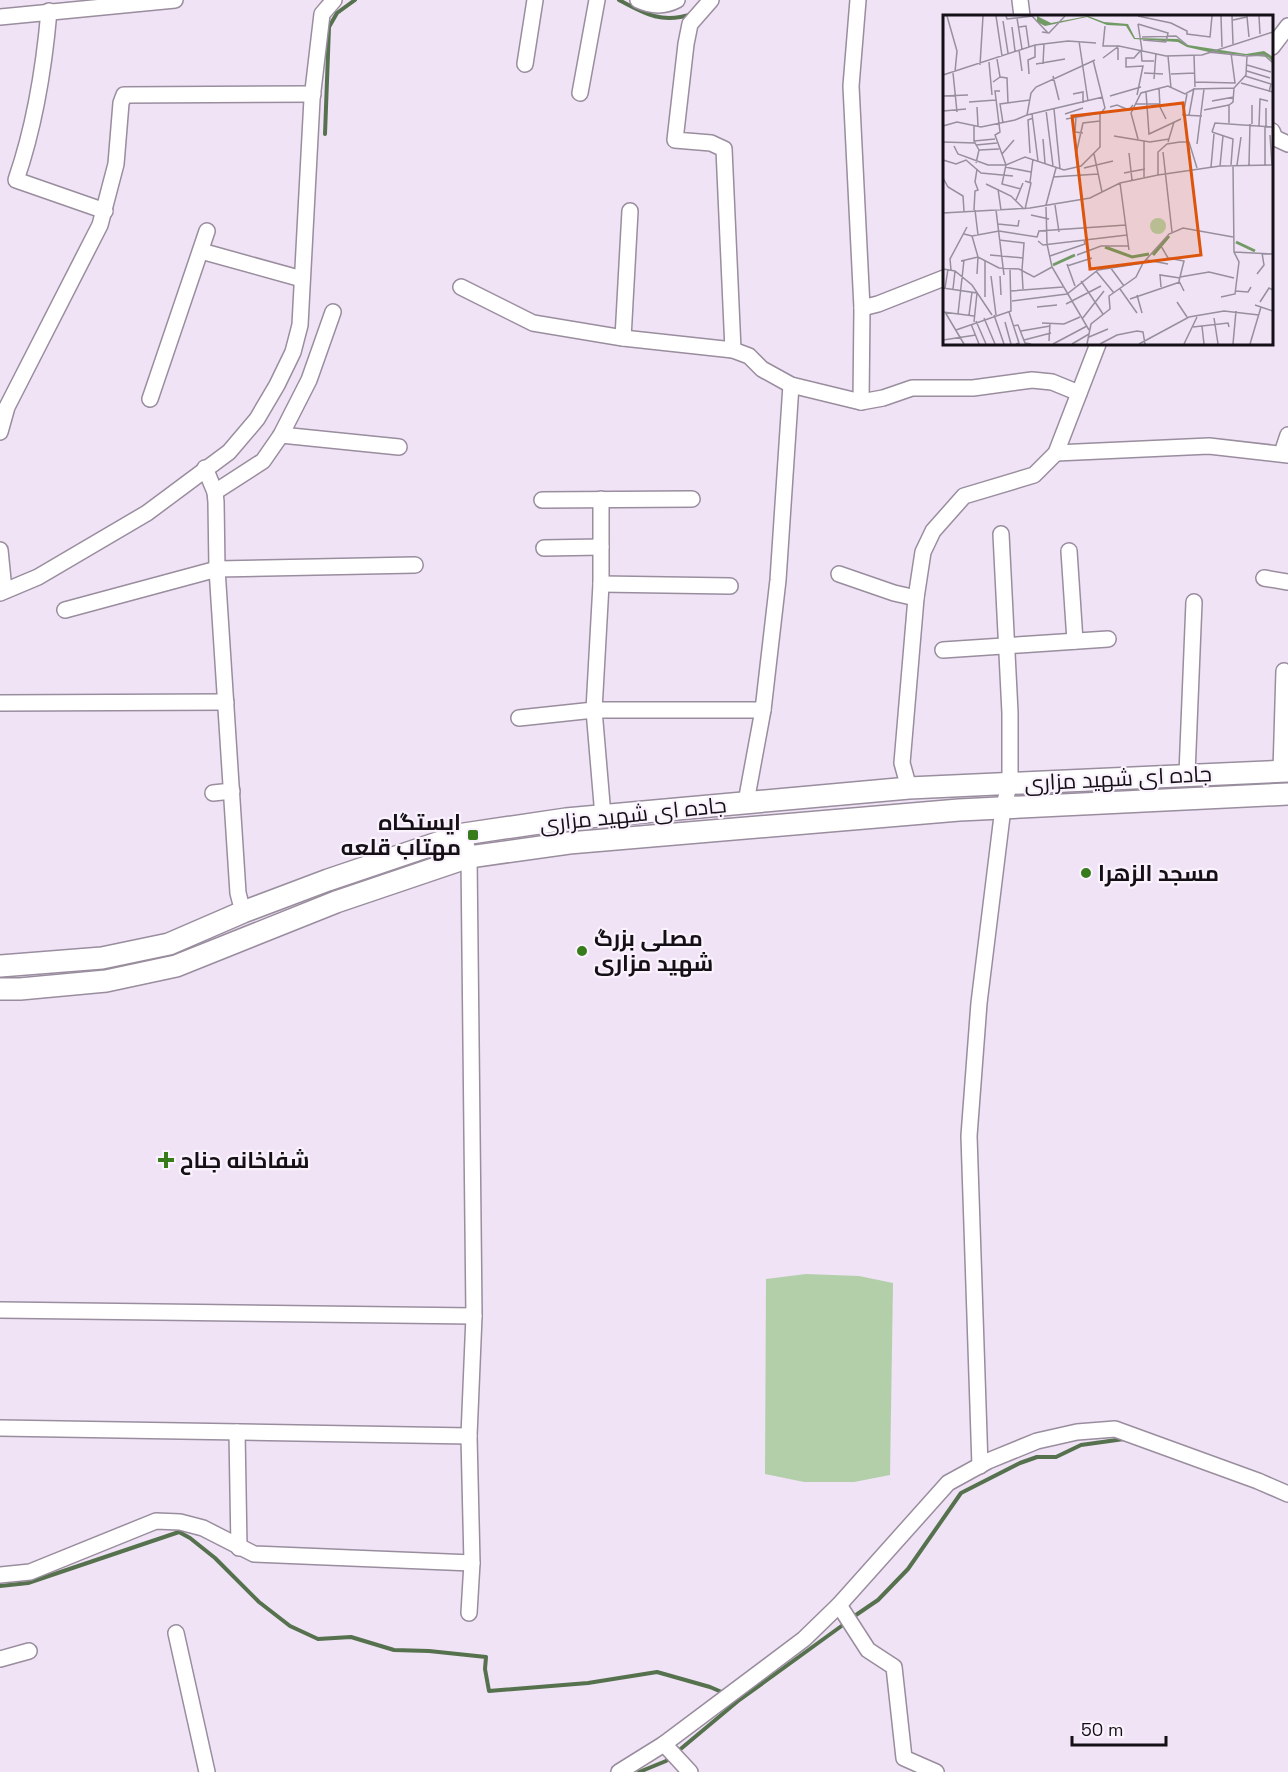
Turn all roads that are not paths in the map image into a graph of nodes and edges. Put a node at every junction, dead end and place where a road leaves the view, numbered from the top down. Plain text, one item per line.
1 (175, 0) edge
2 (334, 0) edge
3 (535, 0) edge
4 (597, 0) edge
5 (638, 0) edge
6 (711, 0) edge
7 (858, 0) edge
8 (1020, 0) edge
9 (688, 4) edge
10 (49, 11) junction
11 (1022, 15) edge
12 (0, 17) edge
13 (1288, 26) edge
14 (1273, 46) edge
15 (525, 64) dead end
16 (580, 93) dead end
17 (313, 94) junction
18 (1273, 133) edge
19 (1288, 144) edge
20 (105, 211) junction
21 (630, 211) dead end
22 (207, 231) dead end
23 (201, 251) junction
24 (302, 279) junction
25 (943, 279) edge
26 (461, 287) dead end
27 (862, 308) junction
28 (333, 312) dead end
29 (623, 338) junction
30 (1098, 345) edge
31 (734, 350) junction
32 (791, 385) junction
33 (1079, 393) junction
34 (150, 399) dead end
35 (861, 402) junction
36 (0, 432) edge
37 (281, 435) junction
38 (1288, 435) edge
39 (399, 447) dead end
40 (1056, 453) junction
41 (1285, 454) edge
42 (207, 472) junction
43 (215, 492) junction
44 (601, 499) junction
45 (692, 499) dead end
46 (542, 500) dead end
47 (1001, 534) dead end
48 (601, 547) junction
49 (544, 548) dead end
50 (0, 550) edge
51 (1069, 551) dead end
52 (416, 565) dead end
53 (218, 569) junction
54 (839, 574) dead end
55 (1264, 578) dead end
56 (1288, 582) edge
57 (601, 584) junction
58 (730, 586) dead end
59 (2, 592) edge
60 (916, 598) junction
61 (1194, 602) dead end
62 (65, 610) dead end
63 (1108, 639) dead end
64 (1075, 641) junction
65 (1006, 645) junction
66 (943, 650) dead end
67 (1284, 671) dead end
68 (226, 702) junction
69 (0, 703) edge
70 (594, 710) junction
71 (763, 710) junction
72 (519, 718) dead end
73 (1284, 771) edge
74 (1187, 774) junction
75 (1010, 783) junction
76 (909, 788) junction
77 (232, 791) junction
78 (213, 793) dead end
79 (1288, 794) edge
80 (746, 802) junction
81 (1003, 808) junction
82 (603, 816) junction
83 (464, 834) junction
84 (469, 857) junction
85 (243, 912) junction
86 (0, 966) edge
87 (0, 989) edge
88 (0, 1310) edge
89 (474, 1316) junction
90 (0, 1428) edge
91 (237, 1432) junction
92 (469, 1436) junction
93 (980, 1466) junction
94 (1288, 1494) edge
95 (239, 1548) junction
96 (472, 1563) junction
97 (0, 1575) edge
98 (839, 1605) junction
99 (469, 1612) dead end
100 (176, 1633) dead end
101 (29, 1651) dead end
102 (0, 1659) edge
103 (664, 1744) junction
104 (690, 1771) edge
105 (207, 1772) edge
106 (619, 1772) edge
107 (936, 1772) edge

1 - 10 street
2 - 17 street
3 - 15 street
4 - 16 street
5 - 9 street
6 - 9 street
7 - 27 street
8 - 11 street
9 - 31 street
10 - 12 street
10 - 20 street
13 - 14 street
17 - 20 street
17 - 24 street
18 - 19 street
20 - 36 street
21 - 29 street
22 - 23 street
23 - 24 street
23 - 34 street
24 - 42 street
25 - 27 street
26 - 29 street
27 - 35 street
28 - 37 street
29 - 31 street
30 - 33 street
31 - 32 street
32 - 35 street
32 - 71 street
33 - 35 street
33 - 40 street
37 - 39 street
37 - 43 street
38 - 41 street
40 - 41 street
40 - 60 street
42 - 43 street
42 - 59 street
43 - 53 street
44 - 45 street
44 - 46 street
44 - 48 street
47 - 65 street
48 - 49 street
48 - 57 street
50 - 59 street
51 - 64 street
52 - 53 street
53 - 62 street
53 - 68 street
54 - 60 street
55 - 56 street
57 - 58 street
57 - 70 street
60 - 76 street
61 - 74 street
63 - 64 street
64 - 65 street
65 - 66 street
65 - 75 street
67 - 73 street
68 - 69 street
68 - 77 street
70 - 71 street
70 - 72 street
70 - 82 street
71 - 80 street
73 - 74 main road, جاده ای شهید مزاری
74 - 75 main road, جاده ای شهید مزاری
75 - 76 main road, جاده ای شهید مزاری
75 - 81 street
76 - 80 main road, جاده ای شهید مزاری
77 - 78 street
77 - 85 street
79 - 81 main road, جاده ای شهید مزاری
80 - 82 main road, جاده ای شهید مزاری
81 - 84 main road, جاده ای شهید مزاری
81 - 93 street
82 - 83 main road, جاده ای شهید مزاری
83 - 84 street
83 - 85 main road, جاده ای شهید مزاری
84 - 87 main road, جاده ای شهید مزاری
84 - 89 street
85 - 86 main road, جاده ای شهید مزاری
88 - 89 street
89 - 92 street
90 - 91 street
91 - 92 street
91 - 95 street
92 - 96 street
93 - 94 street
93 - 98 street
95 - 96 street
95 - 97 street
96 - 99 street
98 - 103 street
98 - 107 street
100 - 105 street
101 - 102 street
103 - 104 street
103 - 106 street

